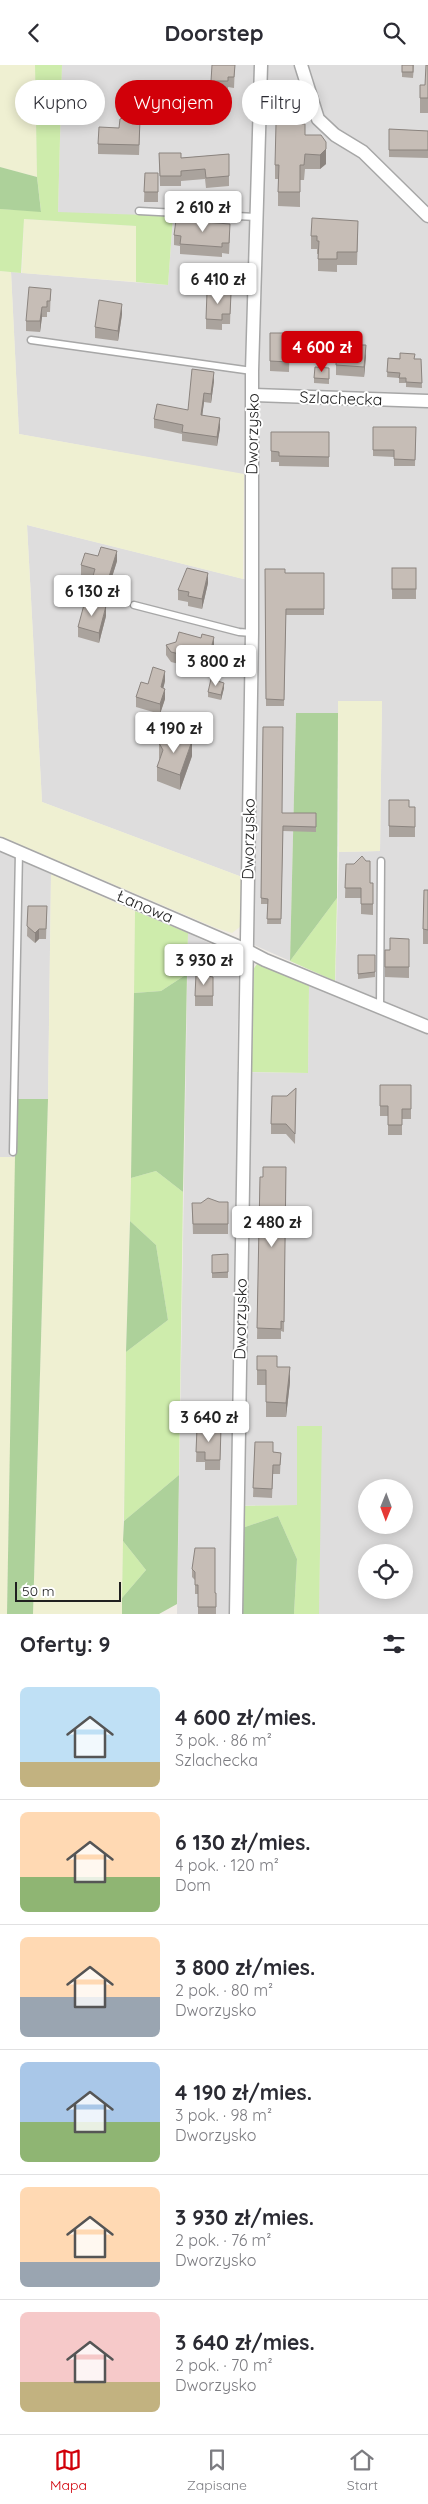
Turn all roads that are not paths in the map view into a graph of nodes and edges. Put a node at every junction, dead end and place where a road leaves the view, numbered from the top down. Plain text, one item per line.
1 (262, 65) edge
2 (301, 65) edge
3 (139, 211) dead end
4 (428, 216) edge
5 (258, 217) junction
6 (31, 340) dead end
7 (252, 371) junction
8 (253, 395) junction
9 (428, 401) edge
10 (134, 605) dead end
11 (252, 633) junction
12 (0, 844) edge
13 (19, 852) junction
14 (381, 861) dead end
15 (246, 949) junction
16 (380, 1007) junction
17 (428, 1027) edge
18 (12, 1152) dead end
19 (236, 1614) edge

1 - 5 street, Dworzysko
2 - 4 street
3 - 5 lane
5 - 7 street, Dworzysko
6 - 7 lane
7 - 8 street, Dworzysko
8 - 9 street, Szlachecka
8 - 11 street, Dworzysko
10 - 11 lane
11 - 15 street, Dworzysko
12 - 13 street, Łanowa
13 - 15 street, Łanowa
13 - 18 lane
14 - 16 lane
15 - 16 street, Łanowa
15 - 19 street, Dworzysko
16 - 17 street, Łanowa

